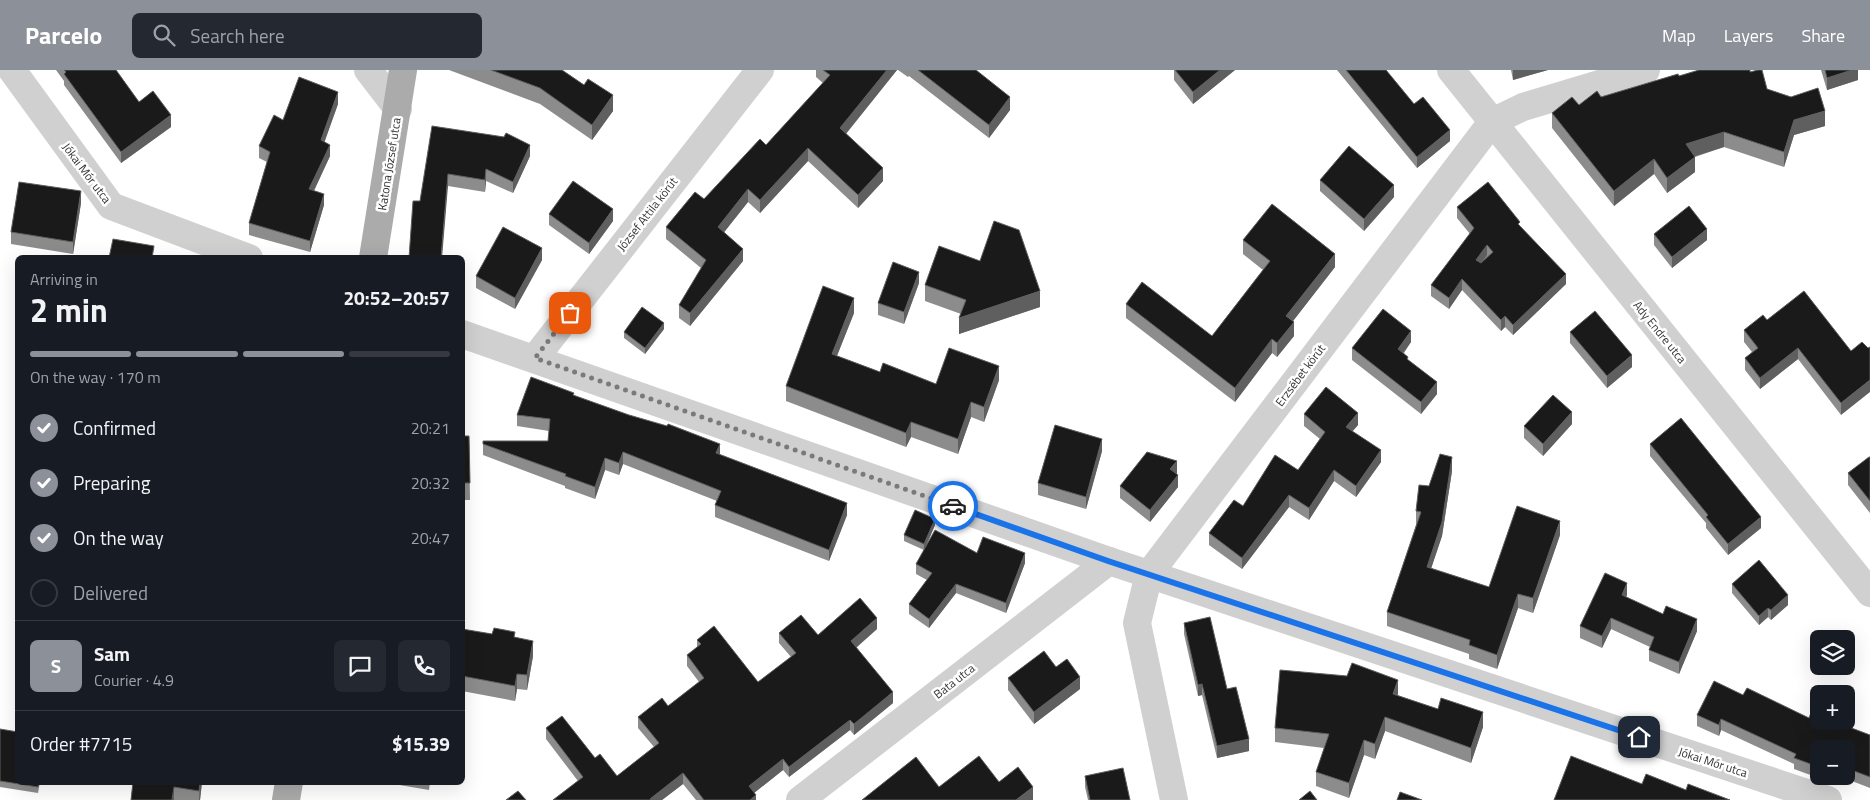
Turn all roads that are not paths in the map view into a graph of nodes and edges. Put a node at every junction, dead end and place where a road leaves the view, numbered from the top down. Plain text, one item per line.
1 (12, 70) edge
2 (368, 70) edge
3 (403, 70) edge
4 (760, 70) edge
5 (1451, 70) edge
6 (1646, 70) edge
7 (398, 109) junction
8 (1492, 122) junction
9 (241, 255) edge
10 (374, 255) edge
11 (465, 335) edge
12 (535, 358) junction
13 (1108, 561) junction
14 (1150, 574) junction
15 (1870, 593) edge
16 (288, 785) edge
17 (286, 800) edge
18 (800, 800) edge
19 (1174, 800) edge
20 (1828, 800) edge

1 - 9 street, Jókai Mór utca
2 - 7 street
3 - 7 main road, Katona József utca
4 - 12 street, József Attila körút
5 - 8 street, Ady Endre utca
6 - 8 street, Erzsébet körút
7 - 10 main road, Katona József utca
8 - 14 street, Erzsébet körút
8 - 15 street, Ady Endre utca
11 - 12 street, Jókai Mór utca
12 - 13 street, Jókai Mór utca
13 - 14 street, Jókai Mór utca
13 - 18 street, Bata utca
14 - 19 street, Erzsébet körút
14 - 20 street, Jókai Mór utca
16 - 17 main road

